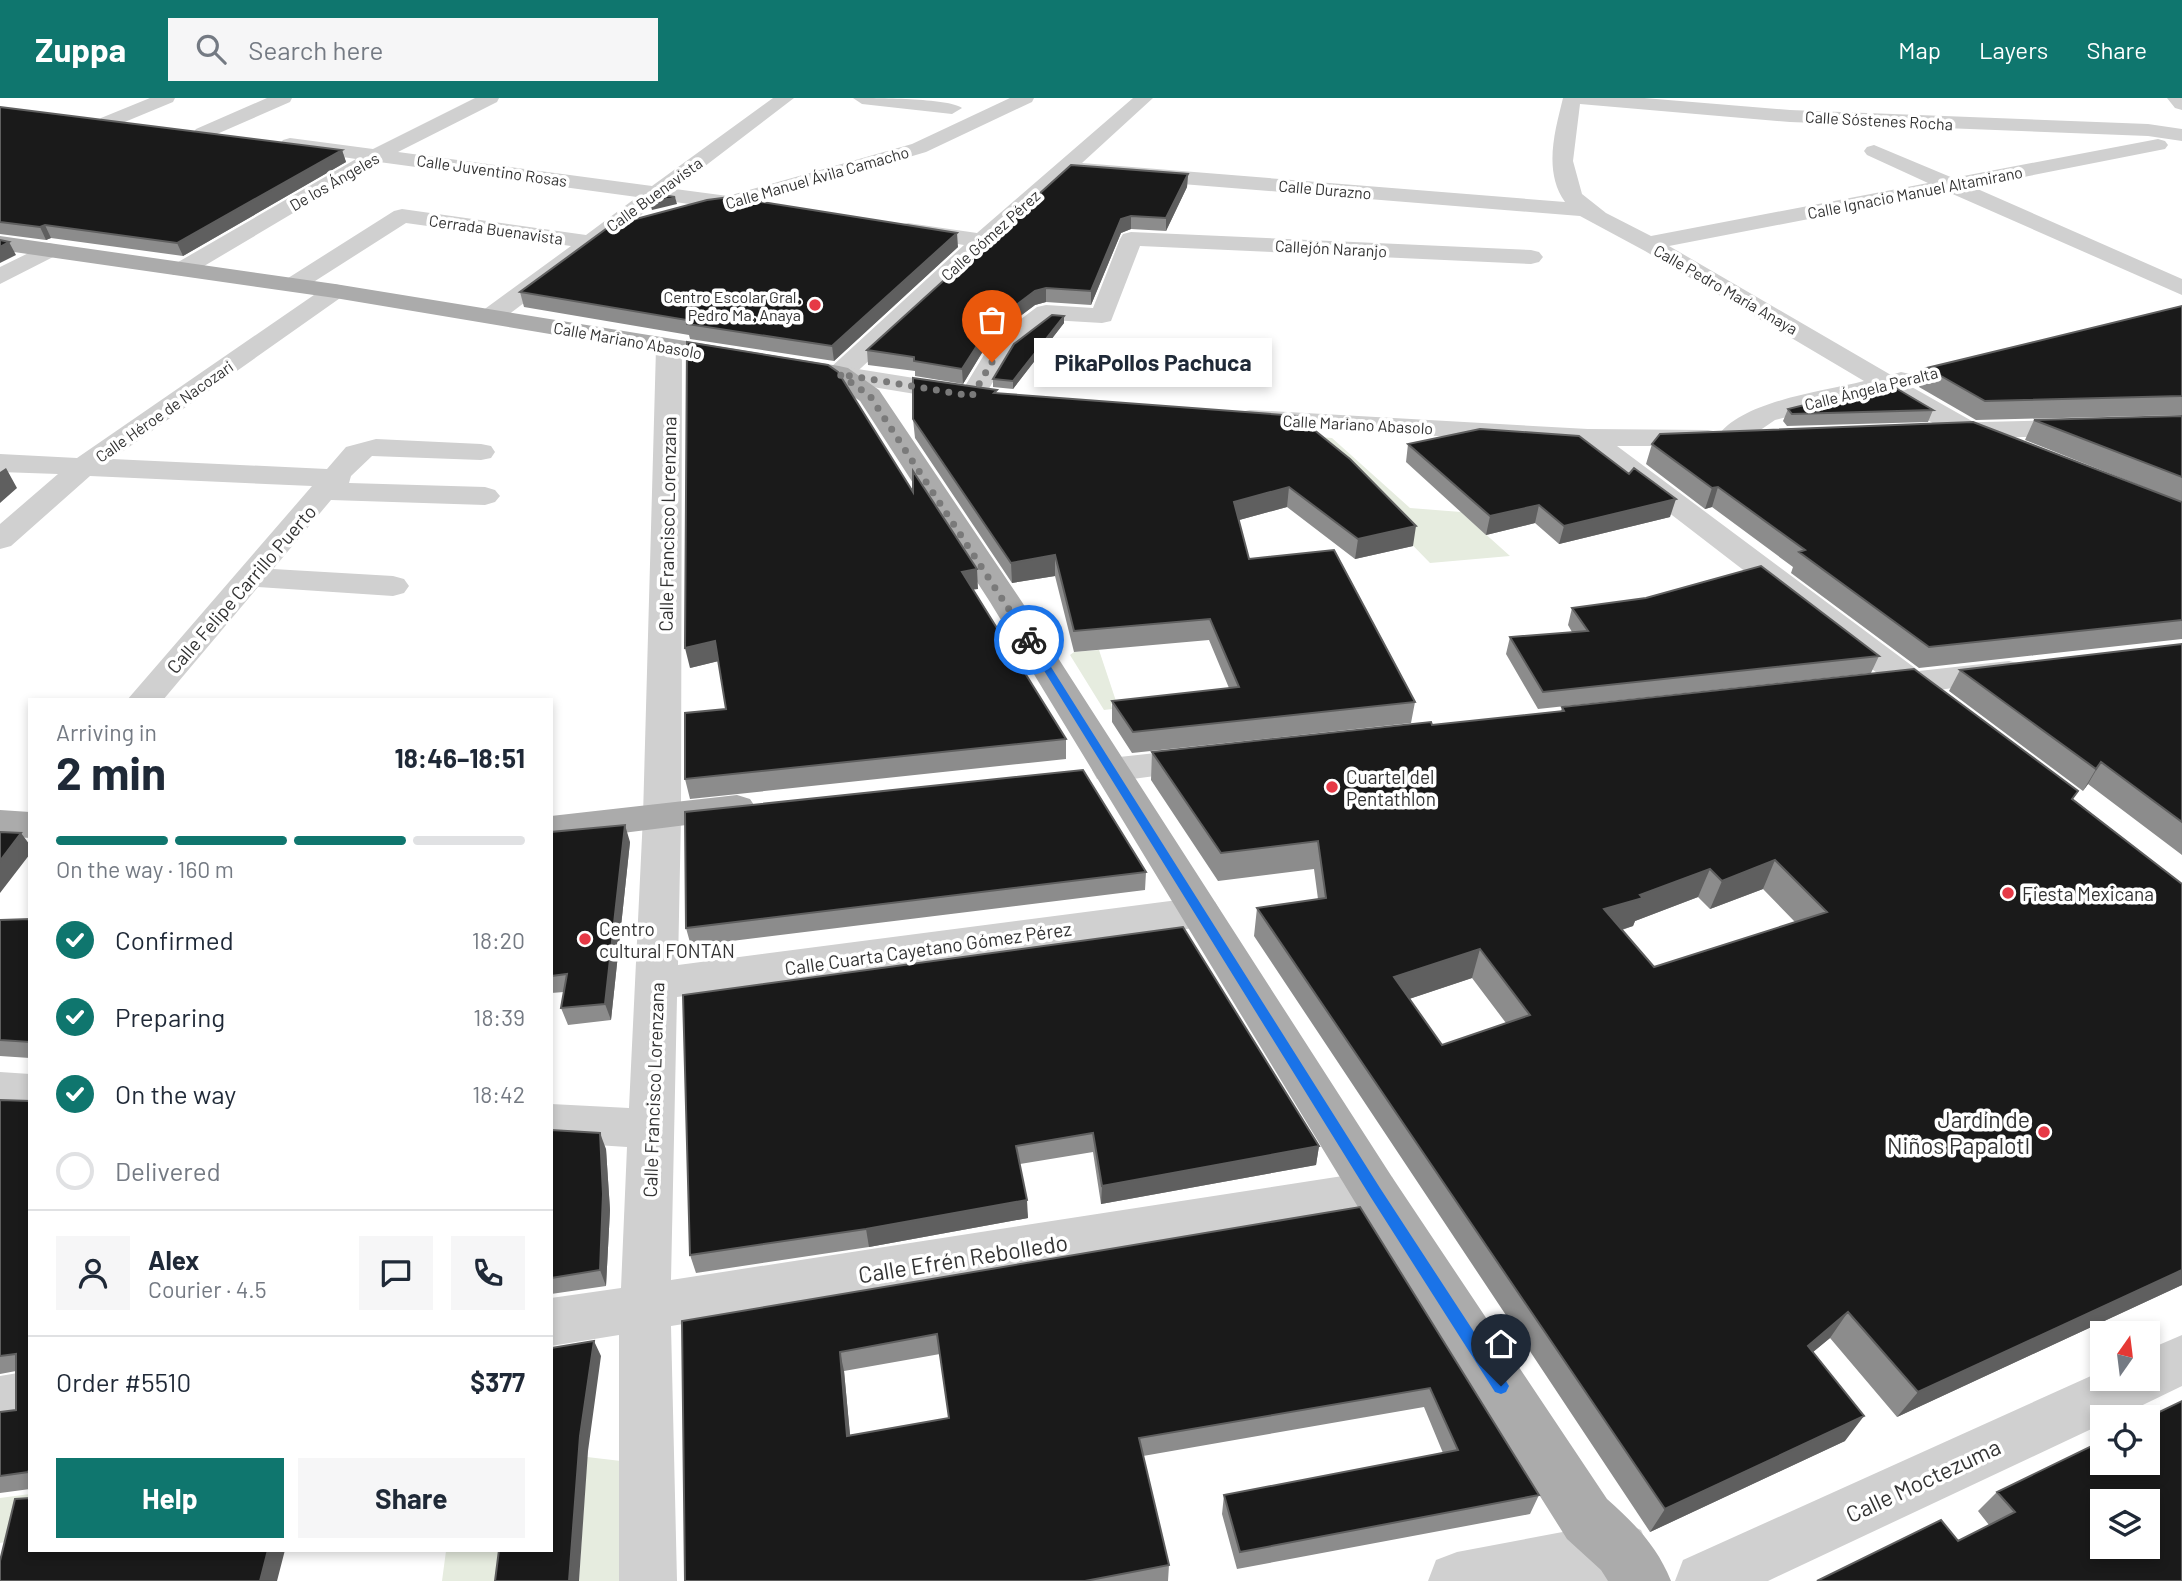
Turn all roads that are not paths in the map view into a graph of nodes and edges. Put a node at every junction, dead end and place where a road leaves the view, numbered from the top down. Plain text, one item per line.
1 (166, 98) edge
2 (283, 98) edge
3 (490, 98) edge
4 (785, 98) edge
5 (862, 98) edge
6 (1025, 98) edge
7 (1144, 98) edge
8 (1572, 98) edge
9 (1577, 98) edge
10 (1757, 98) edge
11 (2176, 98) edge
12 (2182, 104) edge
13 (952, 108) dead end
14 (1790, 116) junction
15 (81, 118) edge
16 (108, 122) junction
17 (149, 127) edge
18 (176, 130) edge
19 (203, 133) junction
20 (2182, 135) edge
21 (243, 138) edge
22 (2182, 141) edge
23 (270, 142) edge
24 (1874, 151) dead end
25 (377, 155) junction
26 (1065, 167) junction
27 (1951, 186) junction
28 (656, 192) junction
29 (732, 202) junction
30 (1586, 210) junction
31 (785, 211) edge
32 (887, 227) edge
33 (595, 238) junction
34 (982, 242) junction
35 (0, 243) edge
36 (1648, 243) junction
37 (49, 250) junction
38 (1531, 257) dead end
39 (181, 270) junction
40 (0, 277) edge
41 (293, 285) junction
42 (2182, 288) edge
43 (335, 291) junction
44 (491, 316) junction
45 (669, 348) junction
46 (839, 374) junction
47 (1927, 374) dead end
48 (1887, 384) junction
49 (985, 397) joint
50 (1224, 416) edge
51 (2182, 425) edge
52 (1969, 430) junction
53 (1916, 432) edge
54 (1783, 436) edge
55 (1588, 437) junction
56 (1730, 438) junction
57 (481, 452) dead end
58 (2032, 456) edge
59 (0, 463) edge
60 (83, 467) junction
61 (332, 484) junction
62 (485, 496) dead end
63 (0, 540) edge
64 (252, 577) junction
65 (393, 586) dead end
66 (2037, 668) edge
67 (1913, 683) junction
68 (1845, 690) edge
69 (146, 698) edge
70 (1945, 708) edge
71 (1239, 755) edge
72 (1091, 772) junction
73 (772, 805) edge
74 (662, 816) junction
75 (0, 823) edge
76 (28, 825) edge
77 (553, 829) edge
78 (1201, 912) junction
79 (656, 984) junction
80 (0, 1090) edge
81 (28, 1092) edge
82 (553, 1123) edge
83 (652, 1129) junction
84 (1375, 1192) junction
85 (645, 1308) junction
86 (553, 1322) edge
87 (2182, 1360) edge
88 (2160, 1370) edge
89 (2115, 1391) edge
90 (28, 1398) edge
91 (0, 1402) edge
92 (1631, 1566) edge
93 (648, 1581) edge
94 (1457, 1581) edge
95 (1704, 1581) edge

1 - 16 street
2 - 19 street
3 - 25 street, De los Ángeles
4 - 28 street, Calle Buenavista
5 - 13 street
6 - 29 street, Calle Manuel Ávila Camacho
7 - 26 street, Calle Gómez Pérez
8 - 30 street, Calle Pedro María Anaya
9 - 14 street, Calle Sóstenes Rocha
10 - 14 street
11 - 12 street
14 - 20 street, Calle Sóstenes Rocha
15 - 16 street
16 - 17 street
18 - 19 street
19 - 21 street
22 - 27 street, Calle Ignacio Manuel Altamirano
23 - 25 street, Calle Juventino Rosas
24 - 27 street
25 - 28 street, Calle Juventino Rosas
25 - 39 street, De los Ángeles
26 - 30 street, Calle Durazno
26 - 34 street, Calle Gómez Pérez
27 - 36 street, Calle Ignacio Manuel Altamirano
27 - 42 street
28 - 29 street, Calle Juventino Rosas
28 - 33 street, Calle Buenavista
29 - 31 street, Calle Juventino Rosas
29 - 33 street, Calle Manuel Ávila Camacho
30 - 36 street, Calle Pedro María Anaya
32 - 34 street
33 - 41 street, Cerrada Buenavista
33 - 44 street, Calle Buenavista
34 - 46 street, Calle Gómez Pérez
35 - 37 main road, Calle Mariano Abasolo
36 - 48 street, Calle Pedro María Anaya
37 - 39 main road, Calle Mariano Abasolo
37 - 40 street
38 - 49 street, Callejón Naranjo
39 - 41 main road, Calle Mariano Abasolo
41 - 43 main road, Calle Mariano Abasolo
43 - 44 main road, Calle Mariano Abasolo
43 - 60 street, Calle Héroe de Nacozari
44 - 45 main road, Calle Mariano Abasolo
45 - 46 main road, Calle Mariano Abasolo
45 - 74 street, Calle Francisco Lorenzana
46 - 49 street, Calle Mariano Abasolo
46 - 72 main road
47 - 48 street, Calle Ángela Peralta
48 - 52 street, Calle Pedro María Anaya
48 - 56 street, Calle Ángela Peralta
50 - 55 street, Calle Mariano Abasolo
51 - 52 street
52 - 53 street
52 - 58 street, Calle Pedro María Anaya
54 - 56 street, Calle Mariano Abasolo
55 - 56 street, Calle Mariano Abasolo
55 - 67 street
57 - 61 street, Calle Felipe Carrillo Puerto
59 - 60 street
60 - 61 street
60 - 63 street, Calle Héroe de Nacozari
61 - 62 street
61 - 64 street, Calle Felipe Carrillo Puerto
64 - 65 street
64 - 69 street, Calle Felipe Carrillo Puerto
66 - 67 street
67 - 68 street
67 - 70 street
71 - 72 street
72 - 78 main road
73 - 74 main road
74 - 77 main road
74 - 79 street, Calle Francisco Lorenzana
75 - 76 main road
78 - 79 street, Calle Cuarta Cayetano Gómez Pérez
78 - 84 main road
79 - 83 street, Calle Francisco Lorenzana
80 - 81 street
82 - 83 street
83 - 85 street, Calle Francisco Lorenzana
84 - 85 street, Calle Efrén Rebolledo
84 - 92 main road
85 - 86 street, Calle Efrén Rebolledo
85 - 93 street, Calle Francisco Lorenzana
87 - 88 street
89 - 95 street, Calle Moctezuma
90 - 91 street
92 - 94 street

